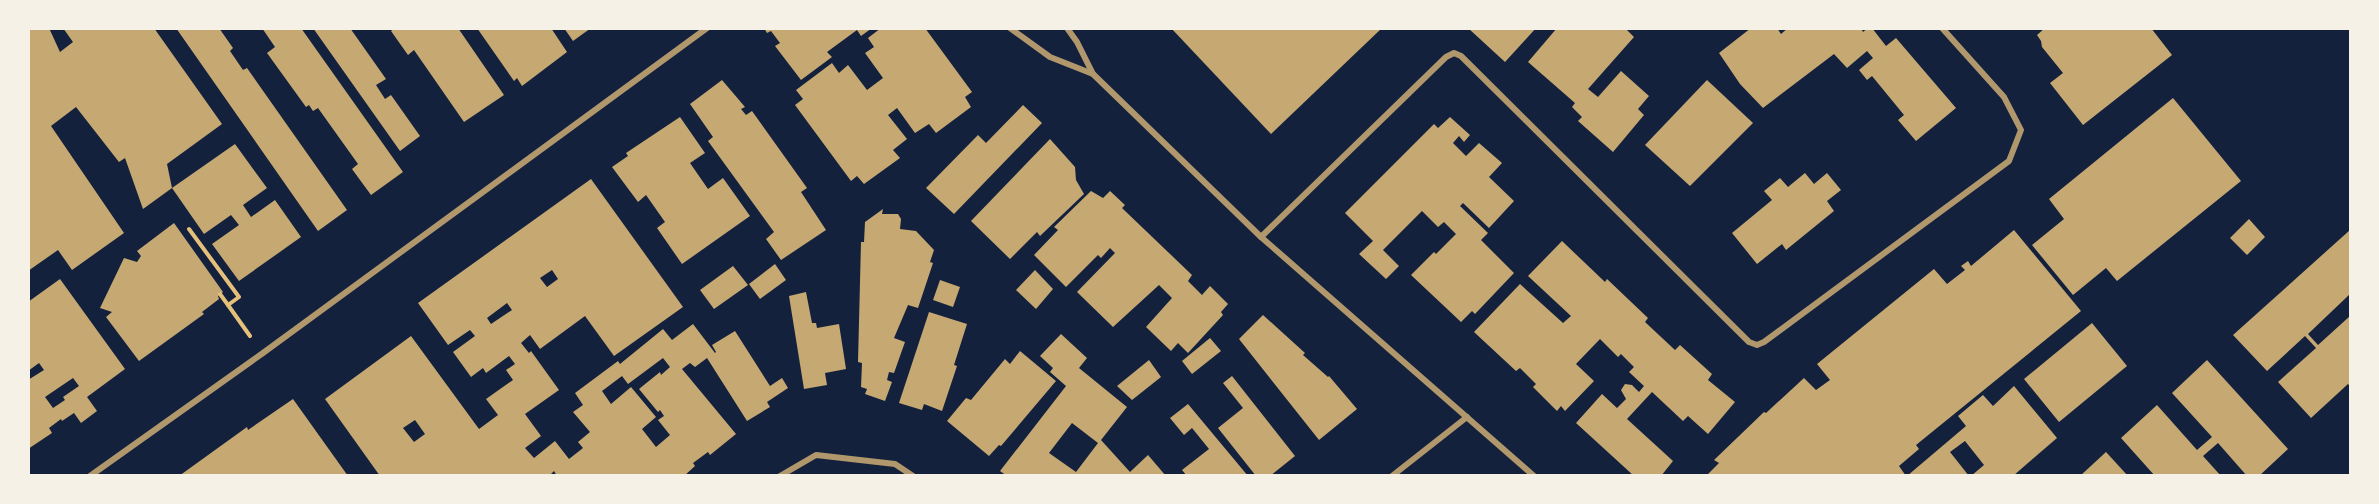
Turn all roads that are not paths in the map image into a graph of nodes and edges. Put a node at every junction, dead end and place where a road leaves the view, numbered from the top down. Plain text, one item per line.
1 (706, 28) edge
2 (1010, 28) edge
3 (1066, 28) edge
4 (1942, 28) edge
5 (1093, 74) junction
6 (1261, 237) junction
7 (1467, 417) junction
8 (90, 476) edge
9 (780, 476) edge
10 (913, 476) edge
11 (1392, 476) edge
12 (1534, 476) edge

1 - 8 street
2 - 5 street
3 - 5 street
4 - 6 street
5 - 6 street
6 - 7 street
7 - 11 street
7 - 12 street
9 - 10 street

